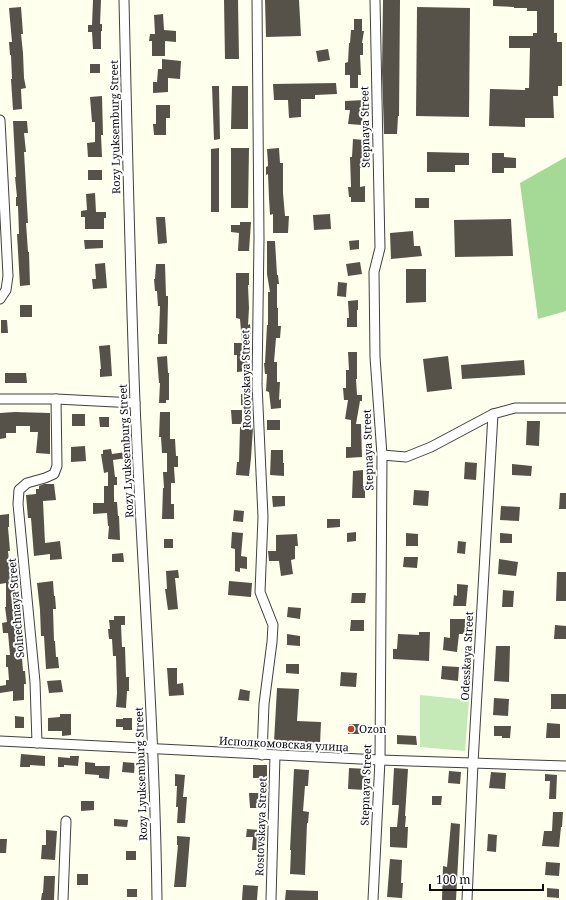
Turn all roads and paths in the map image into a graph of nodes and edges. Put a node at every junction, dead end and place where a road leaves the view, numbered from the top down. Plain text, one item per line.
1 (124, 0) edge
2 (257, 0) edge
3 (375, 0) edge
4 (0, 120) edge
5 (0, 299) edge
6 (0, 399) edge
7 (56, 399) junction
8 (135, 403) junction
9 (566, 408) edge
10 (493, 414) junction
11 (382, 456) junction
12 (0, 741) edge
13 (37, 742) junction
14 (152, 749) junction
15 (262, 754) junction
16 (275, 755) junction
17 (380, 760) junction
18 (473, 762) junction
19 (566, 766) edge
20 (66, 821) dead end
21 (63, 900) edge
22 (157, 900) edge
23 (271, 900) edge
24 (373, 900) edge
25 (467, 900) edge

1 - 8 street, Rozy Lyuksemburg Street
2 - 15 street, Rostovskaya Street
3 - 11 street, Stepnaya Street
4 - 5 street
6 - 7 street
7 - 8 street
7 - 13 street, Solnechnaya Street
8 - 14 street, Rozy Lyuksemburg Street
9 - 10 street
10 - 11 street
10 - 18 street, Odesskaya Street
11 - 17 street, Stepnaya Street
12 - 13 street, Исполкомовская улица
13 - 14 street, Исполкомовская улица
14 - 15 street, Исполкомовская улица
14 - 22 street, Rozy Lyuksemburg Street
15 - 16 street, Исполкомовская улица
16 - 17 street, Исполкомовская улица
16 - 23 street, Rostovskaya Street
17 - 18 street, Исполкомовская улица
17 - 24 street, Stepnaya Street
18 - 19 street, Исполкомовская улица
18 - 25 street, Odesskaya Street
20 - 21 street

